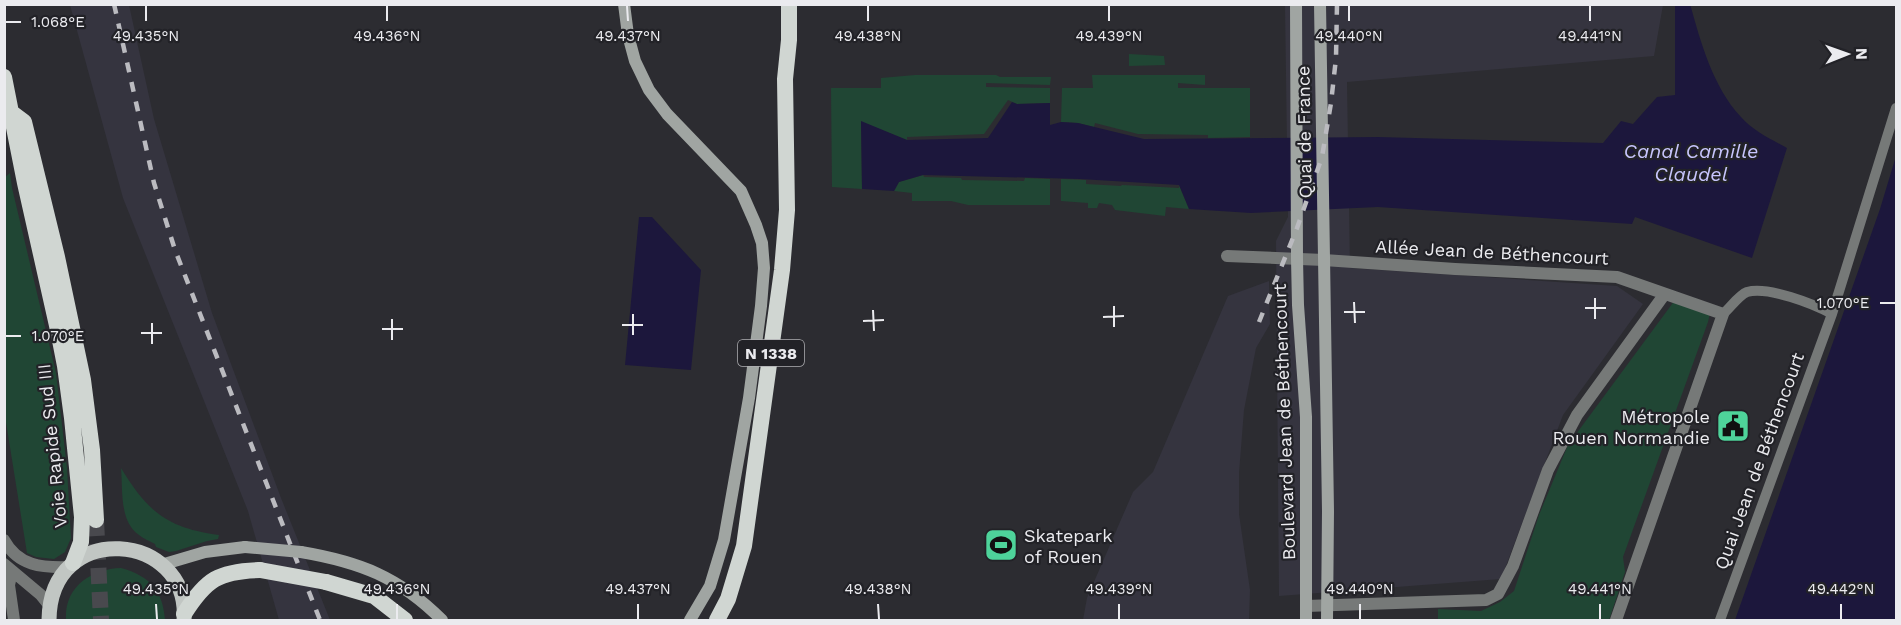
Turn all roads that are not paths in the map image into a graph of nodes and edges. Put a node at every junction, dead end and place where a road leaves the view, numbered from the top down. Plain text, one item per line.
1 (624, 4) edge
2 (789, 4) edge
3 (1296, 4) edge
4 (1320, 4) edge
5 (4, 77) edge
6 (1896, 108) edge
7 (12, 113) junction
8 (1227, 256) dead end
9 (1297, 259) junction
10 (1324, 260) junction
11 (1664, 295) junction
12 (1723, 314) junction
13 (1832, 314) junction
14 (96, 520) tunnel mouth
15 (4, 540) edge
16 (71, 565) junction
17 (161, 565) junction
18 (8, 568) edge
19 (1306, 606) junction
20 (1327, 606) junction
21 (49, 613) edge
22 (184, 617) edge
23 (14, 621) edge
24 (405, 621) edge
25 (442, 621) edge
26 (690, 621) edge
27 (717, 621) edge
28 (1306, 621) edge
29 (1327, 621) edge
30 (1616, 621) edge
31 (1720, 621) edge

1 - 26 main road, N 1338
2 - 27 highway, N 1338
3 - 9 main road, Quai de France
4 - 10 main road, Quai de France
5 - 7 highway, Voie Rapide Sud III
6 - 13 street, Quai Jean de Béthencourt
7 - 14 highway
7 - 16 highway, Voie Rapide Sud III
8 - 9 street
9 - 10 street
9 - 19 main road, Boulevard Jean de Béthencourt
10 - 11 street, Allée Jean de Béthencourt
10 - 20 main road
11 - 12 street, Allée Jean de Béthencourt
11 - 20 street
12 - 13 street
12 - 30 street
13 - 31 street, Quai Jean de Béthencourt
15 - 16 street
16 - 17 main road
16 - 21 main road
17 - 22 main road
17 - 25 main road, bridge
18 - 21 street
18 - 23 street
19 - 20 street
19 - 28 main road, Boulevard Jean de Béthencourt
20 - 29 main road
22 - 24 highway, bridge

